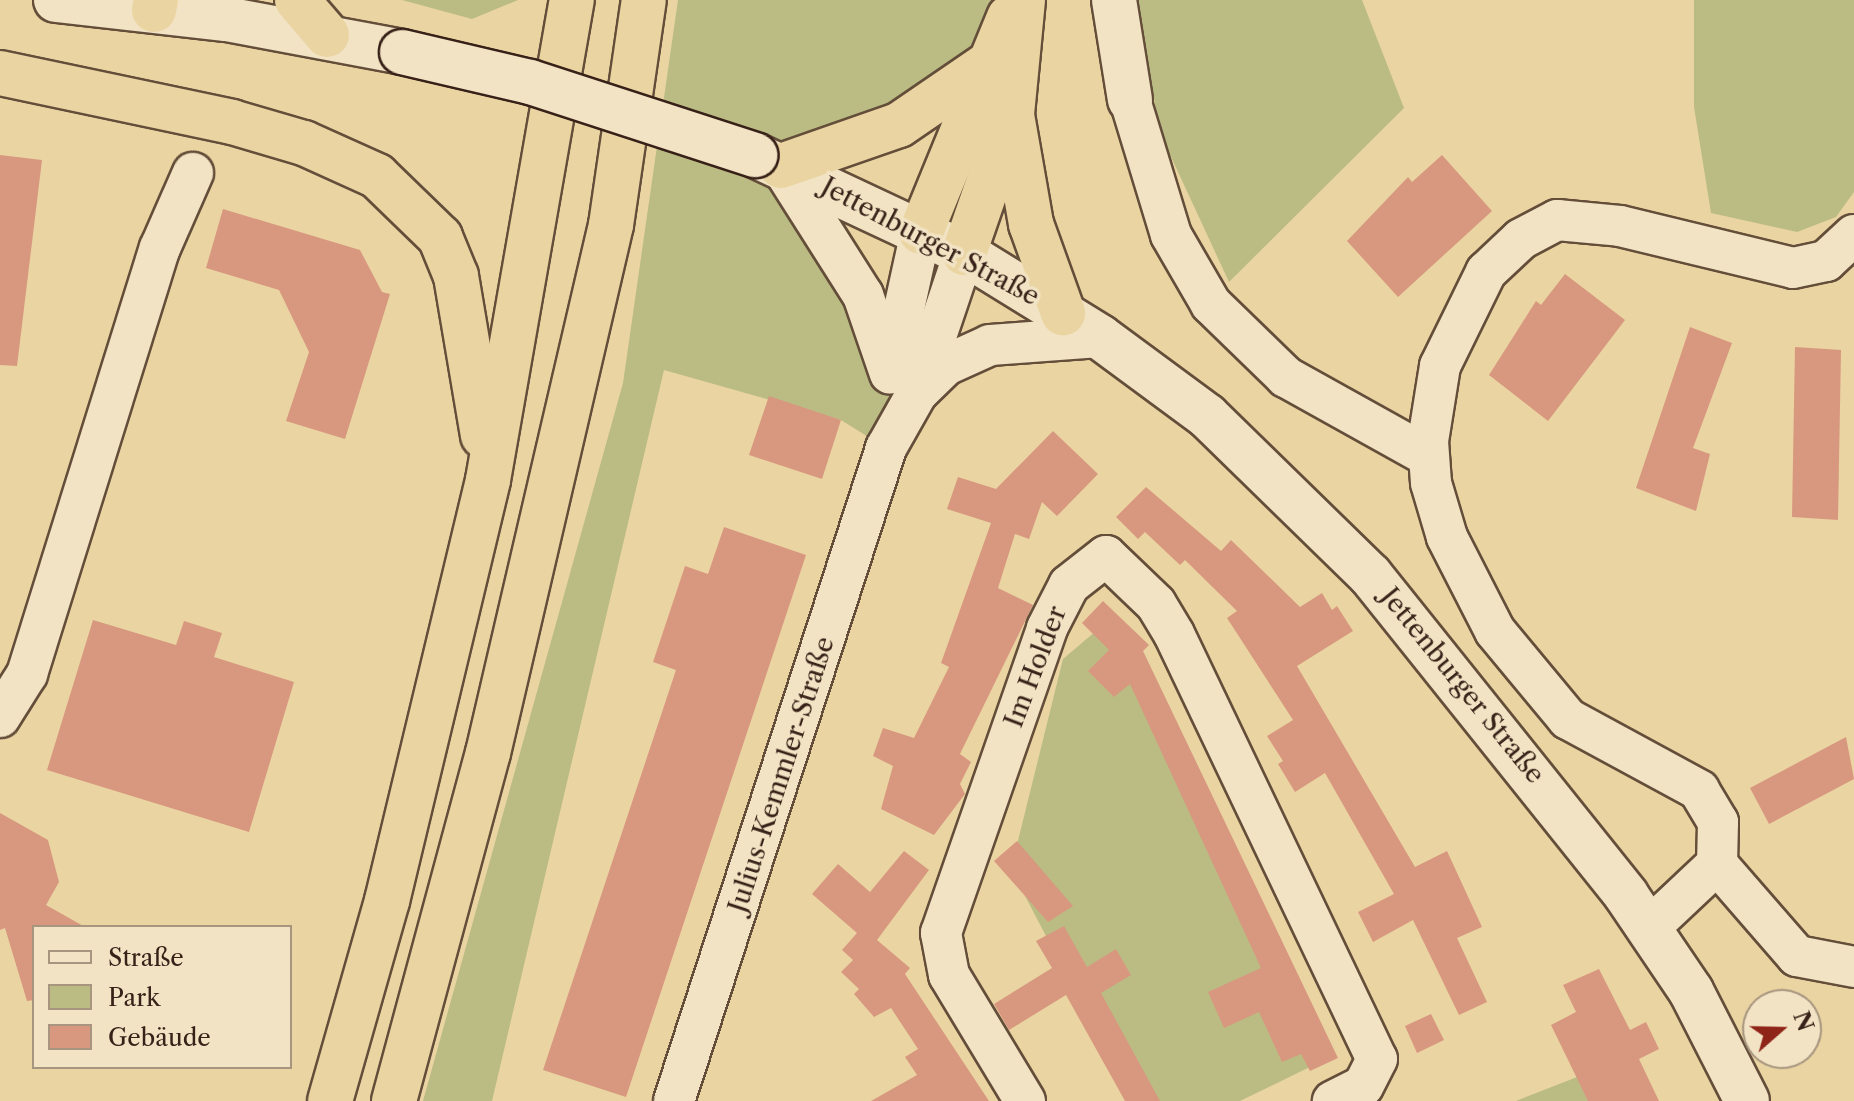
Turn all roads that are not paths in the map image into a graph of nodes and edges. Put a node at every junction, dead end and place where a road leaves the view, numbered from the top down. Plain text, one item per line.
1 (56, 0) edge
2 (297, 0) edge
3 (572, 0) edge
4 (644, 0) edge
5 (1016, 0) edge
6 (1023, 0) edge
7 (1114, 0) edge
8 (155, 5) edge
9 (327, 35) junction
10 (991, 62) junction
11 (0, 73) edge
12 (1130, 100) joint
13 (1012, 115) junction
14 (768, 161) junction
15 (193, 173) dead end
16 (921, 232) junction
17 (1854, 235) edge
18 (964, 253) junction
19 (1063, 313) junction
20 (1100, 337) junction
21 (904, 384) junction
22 (1428, 456) junction
23 (488, 480) junction
24 (0, 717) edge
25 (1717, 864) junction
26 (1649, 928) junction
27 (1854, 967) edge
28 (330, 1101) edge
29 (394, 1101) edge
30 (674, 1101) edge
31 (1025, 1101) edge
32 (1333, 1101) edge
33 (1747, 1101) edge

1 - 8 street, Jettenburger Straße
2 - 9 highway
3 - 23 highway
4 - 29 highway
5 - 10 highway
6 - 13 highway
7 - 12 street
8 - 9 street, Jettenburger Straße
9 - 14 street, Jettenburger Straße, bridge
10 - 14 highway
10 - 16 highway
11 - 23 highway
12 - 22 street
13 - 18 highway
13 - 19 highway
14 - 16 street, Jettenburger Straße
14 - 21 street, Julius-Kemmler-Straße
15 - 24 street
16 - 18 street, Jettenburger Straße
16 - 21 street, Julius-Kemmler-Straße
17 - 22 street
18 - 19 street, Jettenburger Straße
18 - 21 street, Julius-Kemmler-Straße
19 - 20 street, Jettenburger Straße
20 - 21 street, Jettenburger Straße
20 - 26 street, Jettenburger Straße
21 - 30 street, Julius-Kemmler-Straße
22 - 25 street
23 - 28 highway
25 - 26 street
25 - 27 street
26 - 33 street, Jettenburger Straße
31 - 32 street, Im Holder

